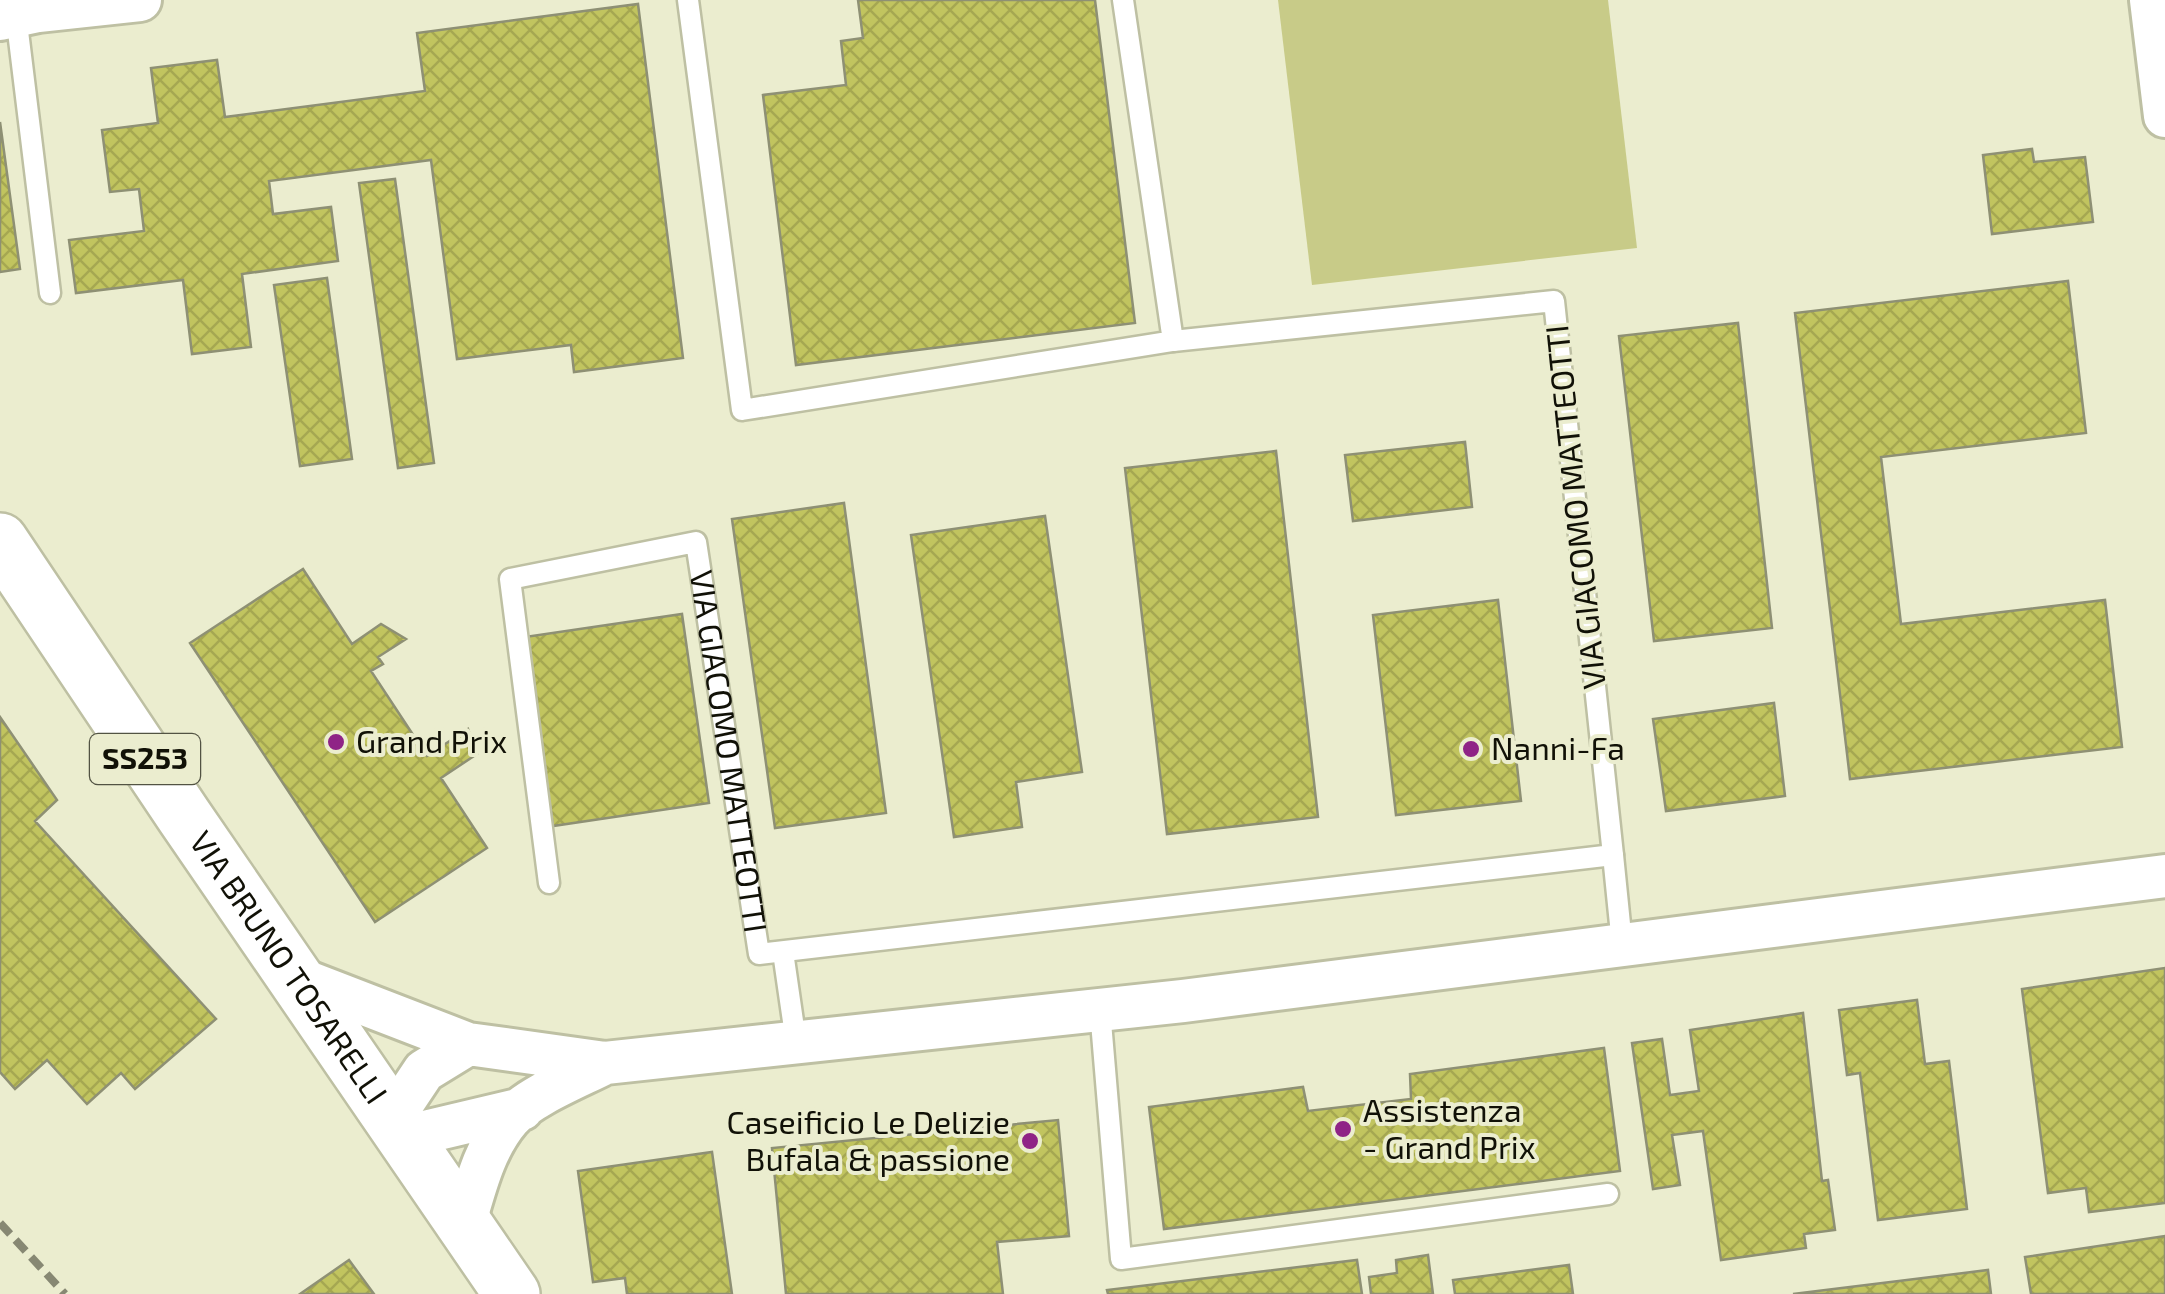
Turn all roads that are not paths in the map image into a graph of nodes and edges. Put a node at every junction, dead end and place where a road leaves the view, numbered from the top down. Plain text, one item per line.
1 (140, 0) edge
2 (688, 0) edge
3 (1123, 0) edge
4 (2151, 0) edge
5 (8, 17) edge
6 (2165, 116) edge
7 (50, 293) dead end
8 (1173, 341) junction
9 (0, 540) edge
10 (1613, 855) junction
11 (2165, 876) edge
12 (549, 883) dead end
13 (1622, 944) junction
14 (782, 952) junction
15 (292, 976) junction
16 (1100, 1010) junction
17 (796, 1042) junction
18 (468, 1044) junction
19 (605, 1063) junction
20 (522, 1109) junction
21 (398, 1128) junction
22 (1608, 1194) dead end
23 (464, 1225) junction
24 (512, 1294) edge

1 - 5 street
2 - 8 lane
3 - 8 lane
4 - 6 street
5 - 7 lane
8 - 10 lane, VIA GIACOMO MATTEOTTI
9 - 15 main road, VIA BRUNO TOSARELLI / SS253
10 - 13 lane, VIA GIACOMO MATTEOTTI
10 - 14 lane, VIA GIACOMO MATTEOTTI
11 - 13 street
12 - 14 lane, VIA GIACOMO MATTEOTTI
13 - 16 street
14 - 17 lane, VIA GIACOMO MATTEOTTI
15 - 18 street
15 - 21 main road, VIA BRUNO TOSARELLI / SS253
16 - 17 street
16 - 22 lane
17 - 19 street
18 - 19 street
18 - 21 street
19 - 20 street
20 - 21 street
20 - 23 street
21 - 23 main road, VIA BRUNO TOSARELLI / SS253
23 - 24 main road, VIA BRUNO TOSARELLI / SS253

